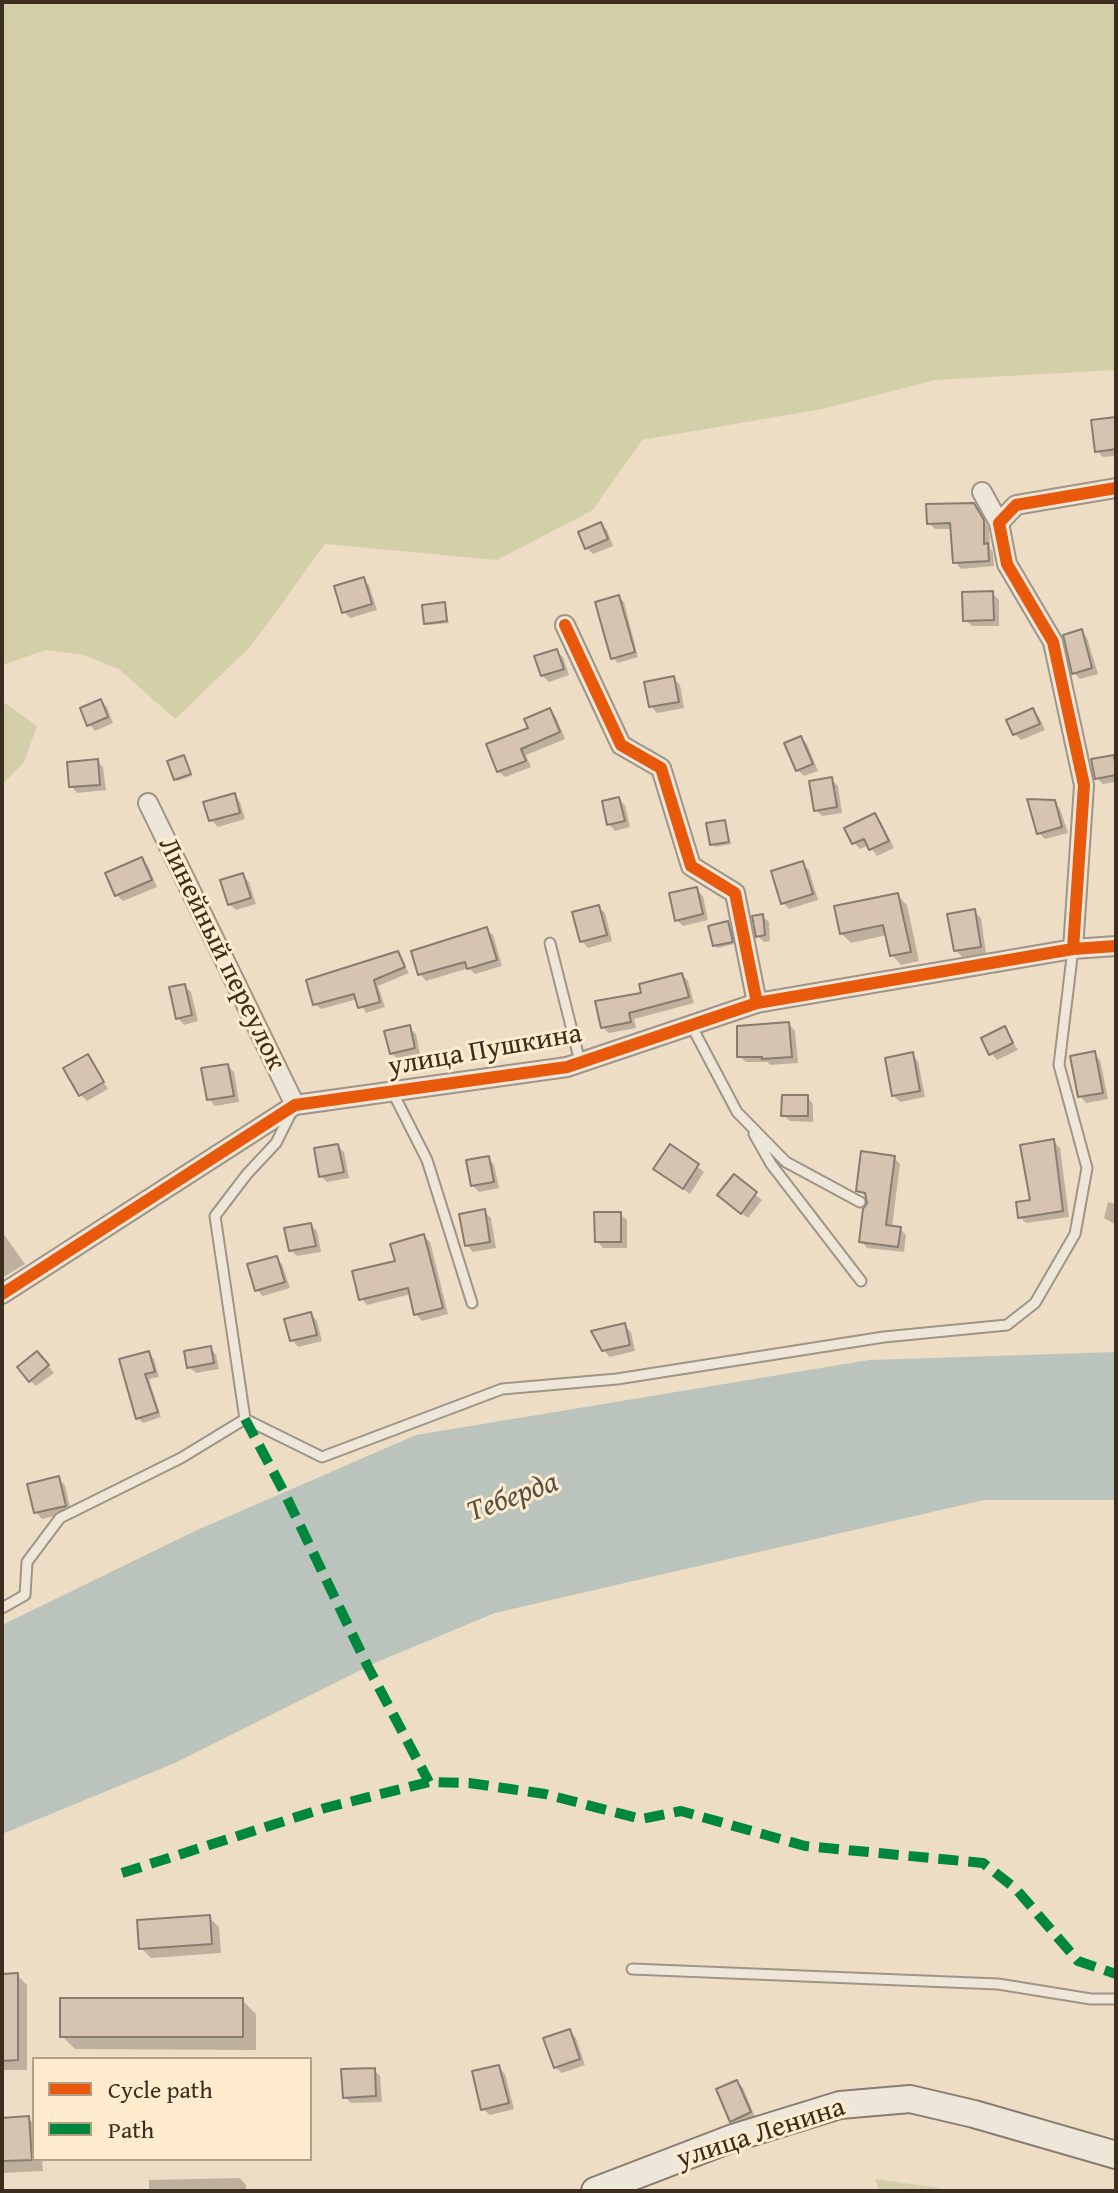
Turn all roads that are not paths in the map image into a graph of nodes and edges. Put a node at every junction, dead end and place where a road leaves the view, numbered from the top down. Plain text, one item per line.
1 (1116, 488) edge
2 (982, 492) dead end
3 (999, 523) junction
4 (565, 625) dead end
5 (148, 803) dead end
6 (550, 943) dead end
7 (1116, 946) edge
8 (1073, 949) junction
9 (757, 1003) junction
10 (691, 1025) junction
11 (580, 1062) junction
12 (392, 1091) junction
13 (295, 1105) junction
14 (749, 1124) junction
15 (860, 1202) dead end
16 (861, 1281) dead end
17 (2, 1294) edge
18 (472, 1303) dead end
19 (245, 1419) junction
20 (2, 1608) edge
21 (632, 1969) dead end
22 (1116, 1999) edge
23 (1116, 2155) edge
24 (595, 2191) edge

1 - 3 street
2 - 3 street
3 - 8 street
4 - 9 street
5 - 13 street, Линейный переулок
6 - 11 lane
7 - 8 street, улица Пушкина
8 - 9 street, улица Пушкина
8 - 19 lane
9 - 10 street, улица Пушкина
10 - 11 street, улица Пушкина
10 - 14 lane
11 - 12 street, улица Пушкина
12 - 13 street, улица Пушкина
12 - 18 lane
13 - 17 street, улица Пушкина
13 - 19 lane
14 - 15 lane
14 - 16 lane
19 - 20 lane
21 - 22 lane
23 - 24 main road, улица Ленина

